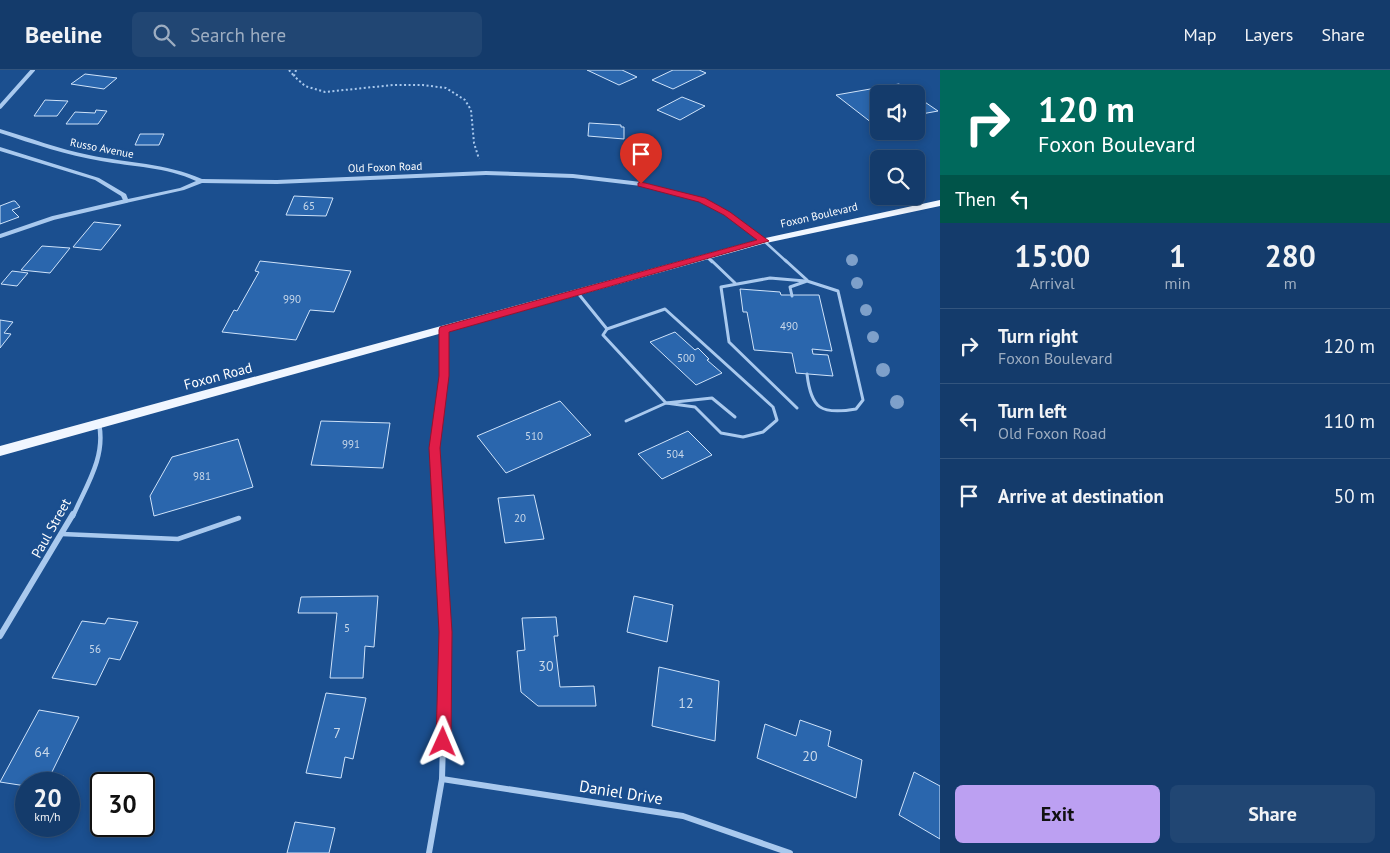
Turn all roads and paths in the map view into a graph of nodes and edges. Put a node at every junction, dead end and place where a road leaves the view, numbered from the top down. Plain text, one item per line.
1 (33, 70) edge
2 (288, 70) edge
3 (296, 70) edge
4 (294, 76) junction
5 (0, 107) edge
6 (0, 131) edge
7 (0, 149) edge
8 (486, 173) junction
9 (201, 181) junction
10 (126, 201) junction
11 (940, 203) edge
12 (0, 236) edge
13 (764, 241) junction
14 (707, 257) junction
15 (807, 281) junction
16 (735, 283) junction
17 (577, 292) junction
18 (792, 296) dead end
19 (607, 328) junction
20 (444, 330) junction
21 (807, 374) dead end
22 (666, 403) junction
23 (797, 408) dead end
24 (734, 417) dead end
25 (626, 420) dead end
26 (99, 424) junction
27 (0, 451) edge
28 (239, 518) dead end
29 (62, 534) junction
30 (0, 636) edge
31 (442, 779) junction
32 (429, 853) edge
33 (790, 853) edge

1 - 5 street
2 - 4 path
3 - 4 path
4 - 8 path
6 - 9 street, Russo Avenue
7 - 10 street
8 - 9 street, Old Foxon Road
8 - 13 street, Old Foxon Road
9 - 10 street, Old Foxon Road
10 - 12 street, Old Foxon Road
11 - 13 main road, Foxon Boulevard
13 - 14 main road, Foxon Boulevard
13 - 15 lane
14 - 16 lane
14 - 17 main road, Foxon Boulevard
15 - 16 lane
15 - 18 lane
15 - 21 lane
16 - 23 lane
17 - 19 lane
17 - 20 main road, Foxon Boulevard
19 - 22 lane
19 - 22 lane
20 - 26 main road, Foxon Road
20 - 31 street
22 - 24 lane
22 - 25 lane
26 - 27 main road, Foxon Road
26 - 29 street, Paul Street
28 - 29 lane
29 - 30 street, Paul Street
31 - 32 street
31 - 33 street, Daniel Drive

